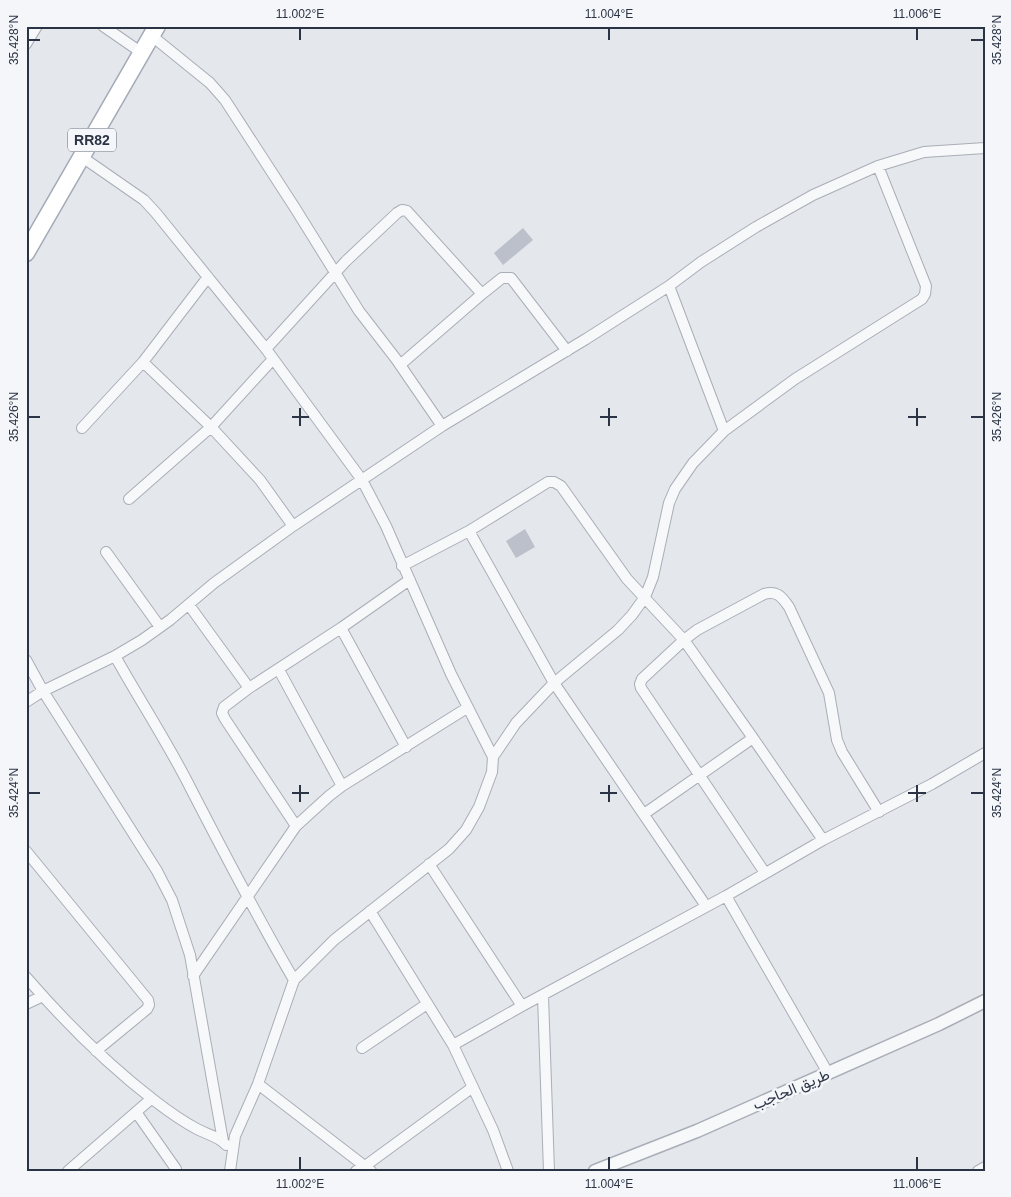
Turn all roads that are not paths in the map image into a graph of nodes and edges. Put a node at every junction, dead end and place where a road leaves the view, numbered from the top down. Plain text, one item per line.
1 (37, 26) edge
2 (103, 26) edge
3 (155, 31) edge
4 (26, 44) edge
5 (142, 53) junction
6 (985, 148) edge
7 (82, 157) junction
8 (878, 166) junction
9 (26, 253) edge
10 (336, 272) junction
11 (208, 277) junction
12 (669, 286) junction
13 (482, 294) junction
14 (266, 349) junction
15 (567, 351) junction
16 (273, 359) junction
17 (143, 362) junction
18 (400, 365) junction
19 (442, 426) junction
20 (211, 427) junction
21 (82, 428) dead end
22 (724, 431) junction
23 (362, 480) junction
24 (129, 499) dead end
25 (293, 526) junction
26 (469, 531) junction
27 (106, 552) dead end
28 (402, 566) junction
29 (408, 581) junction
30 (645, 597) junction
31 (189, 605) junction
32 (160, 627) junction
33 (341, 628) junction
34 (684, 640) junction
35 (115, 656) junction
36 (26, 660) edge
37 (278, 670) junction
38 (554, 683) junction
39 (249, 688) junction
40 (43, 691) junction
41 (26, 702) edge
42 (467, 708) junction
43 (753, 738) junction
44 (406, 747) junction
45 (985, 753) edge
46 (493, 757) junction
47 (699, 775) junction
48 (342, 786) junction
49 (879, 812) junction
50 (644, 814) junction
51 (296, 826) junction
52 (823, 840) junction
53 (26, 851) edge
54 (430, 864) junction
55 (765, 872) junction
56 (726, 896) junction
57 (248, 898) junction
58 (706, 906) junction
59 (370, 911) junction
60 (194, 976) junction
61 (26, 977) edge
62 (294, 980) junction
63 (43, 996) junction
64 (543, 996) junction
65 (985, 1001) edge
66 (26, 1004) edge
67 (427, 1004) junction
68 (522, 1006) junction
69 (453, 1045) junction
70 (362, 1048) dead end
71 (96, 1051) junction
72 (828, 1073) junction
73 (258, 1084) junction
74 (473, 1087) junction
75 (151, 1098) junction
76 (136, 1112) junction
77 (223, 1140) junction
78 (232, 1153) junction
79 (985, 1167) edge
80 (368, 1168) edge
81 (176, 1169) dead end
82 (230, 1170) edge
83 (68, 1171) edge
84 (356, 1171) edge
85 (508, 1171) edge
86 (549, 1171) edge
87 (595, 1171) edge
88 (978, 1171) edge

1 - 4 street
2 - 5 street
3 - 5 main road, RR82
3 - 10 street
5 - 7 main road, RR82
6 - 8 street
7 - 9 main road, RR82
7 - 11 street
8 - 12 street
8 - 22 street
10 - 13 street
10 - 14 street
10 - 18 street
11 - 14 street
11 - 17 street
12 - 15 street
12 - 22 street
13 - 15 street
13 - 18 street
14 - 16 street
15 - 19 street
16 - 20 street
16 - 23 street
17 - 20 street
17 - 21 street
18 - 19 street
19 - 23 street
20 - 24 street
20 - 25 street
22 - 30 street
23 - 25 street
23 - 28 street
25 - 31 street
26 - 28 street
26 - 30 street
26 - 38 street
27 - 32 street
28 - 29 street
29 - 33 street
29 - 42 street
30 - 34 street
30 - 38 street
31 - 32 street
31 - 39 street
32 - 35 street
33 - 37 street
33 - 44 street
34 - 43 street
34 - 47 street
34 - 49 street
35 - 40 street
35 - 57 street
36 - 40 street
37 - 39 street
37 - 48 street
38 - 46 street
38 - 50 street
39 - 51 street
40 - 41 street
40 - 60 street
42 - 44 street
42 - 46 street
43 - 47 street
43 - 52 street
44 - 48 street
45 - 49 street
46 - 54 street
47 - 50 street
47 - 55 street
48 - 51 street
49 - 52 street
50 - 58 street
51 - 57 street
52 - 55 street
53 - 71 street
54 - 59 street
54 - 68 street
55 - 56 street
56 - 58 street
56 - 72 street
57 - 60 street
57 - 62 street
58 - 64 street
59 - 62 street
59 - 67 street
60 - 77 street
61 - 63 street
62 - 73 street
63 - 66 street
63 - 71 street
64 - 68 street
64 - 86 street
65 - 72 street, طريق الحاجب
67 - 69 street
67 - 70 street
68 - 69 street
69 - 74 street
71 - 75 street
72 - 87 street, طريق الحاجب
73 - 78 street
73 - 80 street
74 - 80 street
74 - 85 street
75 - 76 street
75 - 77 street
76 - 81 street
76 - 83 street
77 - 78 street
78 - 82 street
79 - 88 street
80 - 84 street

